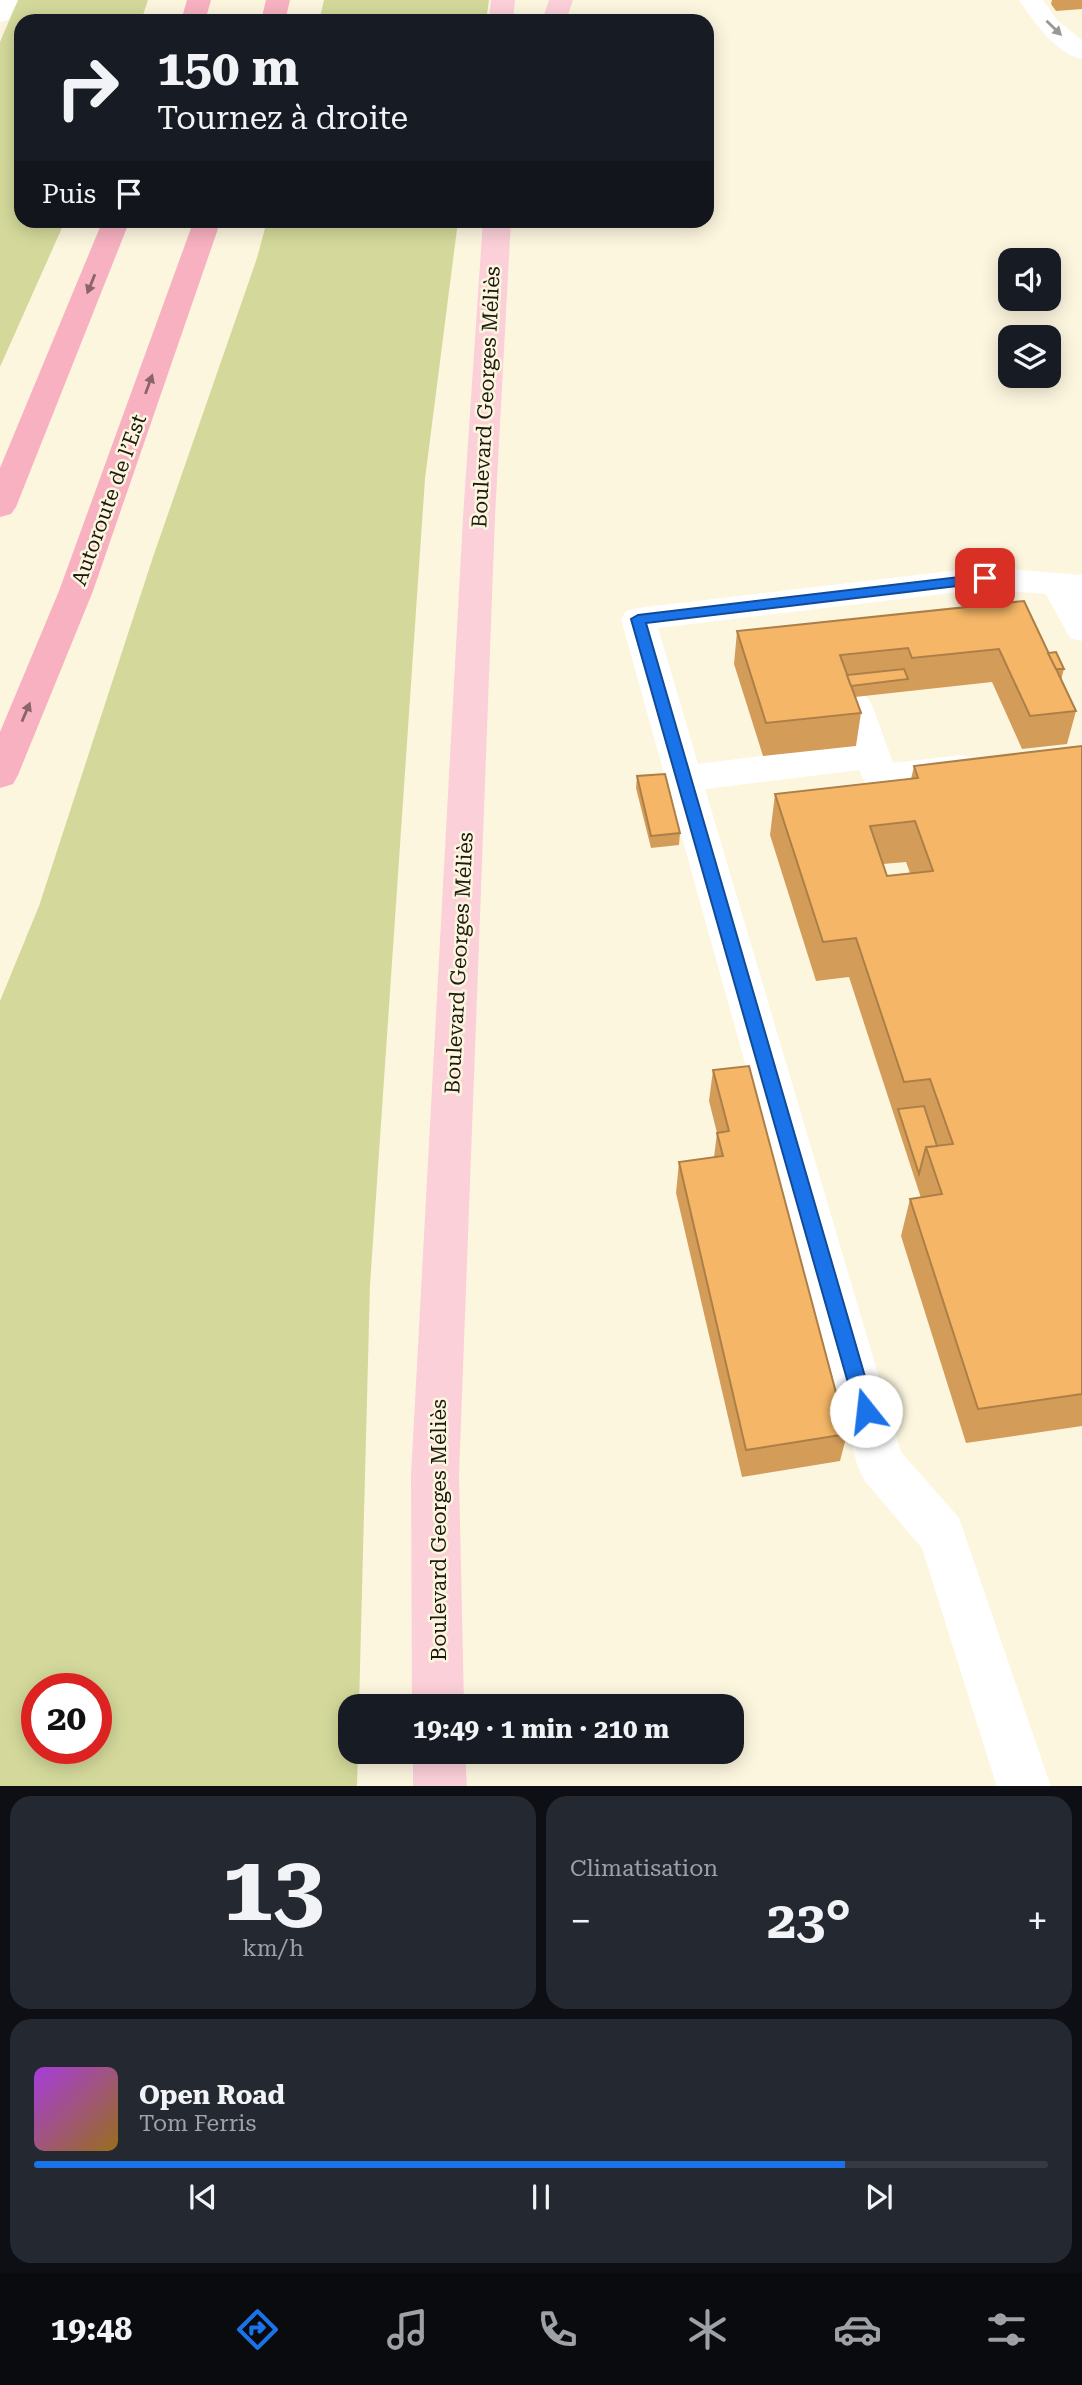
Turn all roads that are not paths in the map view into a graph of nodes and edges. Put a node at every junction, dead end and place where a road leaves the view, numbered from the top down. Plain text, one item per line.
1 (6, 0) edge
2 (1031, 0) edge
3 (0, 15) edge
4 (1082, 52) edge
5 (114, 228) edge
6 (205, 228) edge
7 (496, 228) edge
8 (0, 507) edge
9 (1070, 585) edge
10 (1082, 630) edge
11 (855, 705) edge
12 (1002, 764) edge
13 (877, 766) junction
14 (0, 775) edge
15 (684, 779) junction
16 (896, 815) edge
17 (438, 1694) edge
18 (1024, 1786) edge

1 - 3 street
2 -> 4 street
5 -> 8 highway
14 -> 6 highway, Autoroute de l’Est
7 - 17 main road, Boulevard Georges Méliès
9 - 10 street
9 - 15 street
11 - 13 street
12 - 13 street
13 - 15 street
13 - 16 street
15 - 18 street

